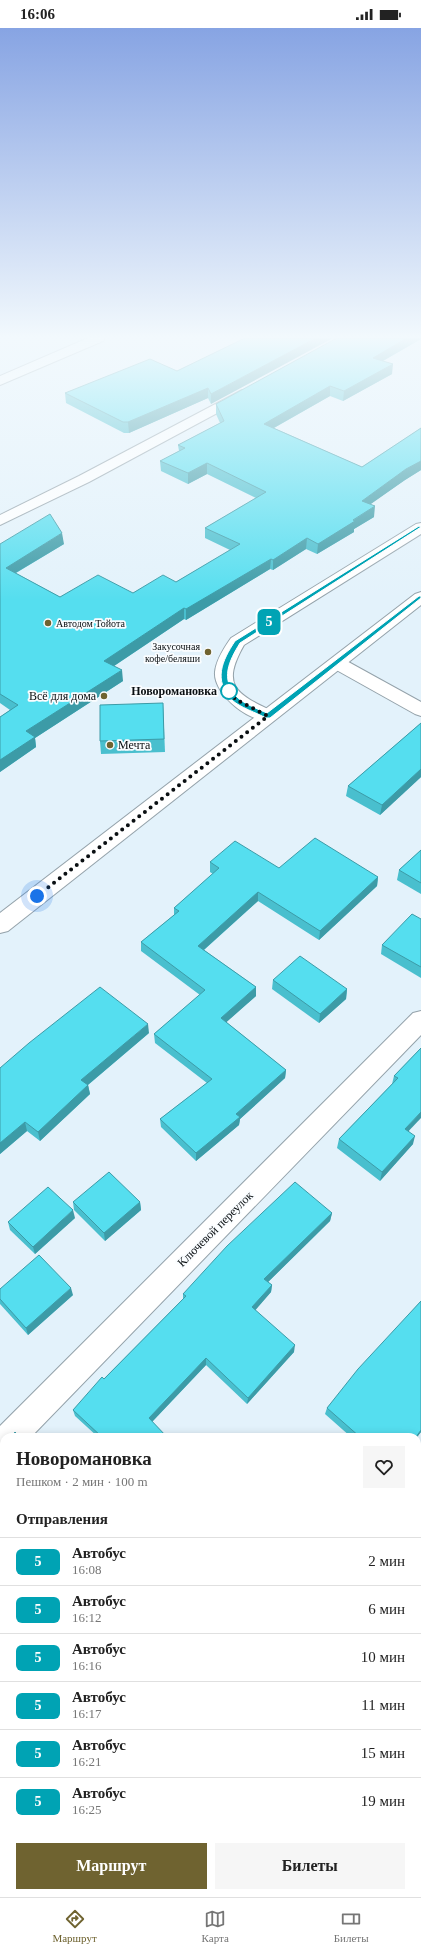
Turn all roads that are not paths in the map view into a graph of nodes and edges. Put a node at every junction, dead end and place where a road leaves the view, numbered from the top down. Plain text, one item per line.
1 (183, 425) edge
2 (0, 521) edge
3 (421, 527) edge
4 (421, 597) edge
5 (337, 663) junction
6 (421, 710) edge
7 (268, 716) junction
8 (0, 925) edge
9 (421, 1020) edge
10 (14, 1433) edge

1 - 2 street
3 - 7 street
4 - 5 street
5 - 6 street
5 - 7 street
7 - 8 street
9 - 10 street, Ключевой переулок

